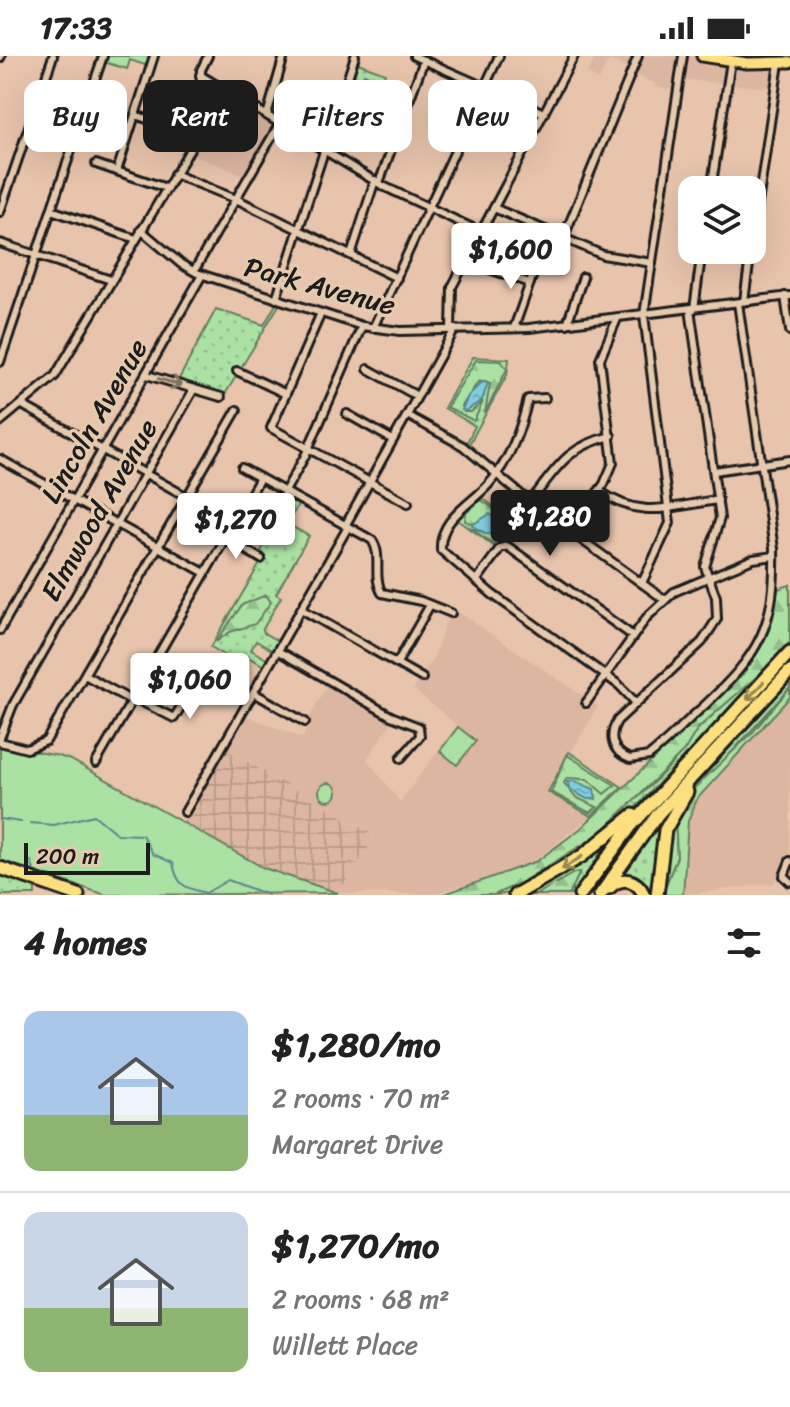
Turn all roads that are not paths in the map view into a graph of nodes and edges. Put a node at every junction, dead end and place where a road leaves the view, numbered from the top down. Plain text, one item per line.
1 (53, 56) edge
2 (103, 56) edge
3 (154, 56) edge
4 (208, 56) edge
5 (284, 56) edge
6 (355, 56) edge
7 (414, 56) edge
8 (499, 56) edge
9 (574, 56) edge
10 (638, 56) edge
11 (683, 56) edge
12 (702, 56) edge
13 (424, 60) junction
14 (734, 60) edge
15 (784, 63) edge
16 (200, 75) junction
17 (200, 80) edge
18 (347, 80) edge
19 (471, 80) edge
20 (488, 80) edge
21 (537, 110) edge
22 (544, 113) junction
23 (135, 115) junction
24 (267, 115) junction
25 (143, 118) edge
26 (274, 119) edge
27 (274, 133) edge
28 (188, 152) edge
29 (324, 152) edge
30 (328, 152) edge
31 (455, 152) edge
32 (96, 164) dead end
33 (117, 171) junction
34 (174, 174) junction
35 (713, 176) edge
36 (764, 176) edge
37 (377, 182) junction
38 (166, 188) junction
39 (236, 199) junction
40 (429, 208) junction
41 (494, 208) junction
42 (51, 210) junction
43 (0, 212) edge
44 (141, 230) junction
45 (299, 230) junction
46 (481, 232) junction
47 (136, 239) junction
48 (563, 239) junction
49 (0, 243) edge
50 (36, 255) junction
51 (351, 255) junction
52 (466, 261) junction
53 (537, 263) dead end
54 (652, 263) junction
55 (700, 264) edge
56 (748, 264) edge
57 (194, 271) junction
58 (202, 275) junction
59 (583, 277) dead end
60 (397, 278) junction
61 (111, 280) junction
62 (530, 283) junction
63 (788, 296) edge
64 (276, 299) junction
65 (741, 302) junction
66 (692, 309) junction
67 (321, 313) junction
68 (644, 315) junction
69 (617, 319) junction
70 (789, 319) edge
71 (567, 324) junction
72 (362, 326) junction
73 (373, 328) junction
74 (514, 328) junction
75 (453, 329) junction
76 (790, 331) edge
77 (4, 340) edge
78 (0, 362) edge
79 (368, 369) dead end
80 (237, 371) dead end
81 (147, 375) junction
82 (194, 389) junction
83 (284, 393) junction
84 (417, 396) junction
85 (221, 397) dead end
86 (545, 398) dead end
87 (22, 405) junction
88 (237, 410) dead end
89 (347, 414) dead end
90 (407, 415) junction
91 (0, 422) edge
92 (611, 436) junction
93 (393, 440) junction
94 (105, 448) junction
95 (307, 449) junction
96 (0, 459) edge
97 (790, 460) edge
98 (761, 465) junction
99 (242, 468) dead end
100 (714, 471) junction
101 (146, 472) junction
102 (496, 472) junction
103 (260, 478) junction
104 (369, 483) junction
105 (599, 491) junction
106 (284, 493) junction
107 (188, 496) junction
108 (76, 498) junction
109 (718, 500) junction
110 (530, 502) junction
111 (408, 503) dead end
112 (671, 506) junction
113 (117, 522) junction
114 (234, 523) junction
115 (347, 526) junction
116 (569, 531) junction
117 (226, 538) junction
118 (159, 546) junction
119 (774, 556) junction
120 (261, 559) dead end
121 (205, 573) junction
122 (709, 577) junction
123 (477, 580) junction
124 (642, 583) junction
125 (665, 600) junction
126 (430, 605) junction
127 (301, 609) junction
128 (451, 613) dead end
129 (0, 630) edge
130 (633, 636) junction
131 (278, 651) junction
132 (790, 652) edge
133 (397, 663) junction
134 (790, 671) edge
135 (85, 675) junction
136 (605, 675) junction
137 (422, 678) dead end
138 (252, 696) junction
139 (133, 699) junction
140 (586, 703) dead end
141 (636, 703) junction
142 (305, 722) dead end
143 (740, 726) junction
144 (0, 740) edge
145 (694, 757) junction
146 (401, 758) dead end
147 (96, 763) dead end
148 (185, 812) dead end
149 (790, 861) edge
150 (0, 868) edge
151 (790, 882) edge
152 (80, 895) edge
153 (515, 895) edge
154 (580, 895) edge
155 (602, 895) edge
156 (644, 895) edge
157 (655, 895) edge

1 - 43 street
2 - 42 street
3 - 23 street
4 - 16 street
5 - 24 street
6 - 18 street
7 - 13 street
8 - 20 street
9 - 22 street
10 - 48 street
11 - 54 street
12 - 14 main road
13 - 19 street
13 - 37 street
14 - 15 main road
14 - 35 street
15 - 36 street
16 - 17 street
16 - 24 street
21 - 22 street
22 - 41 street
23 - 25 street
23 - 33 street
24 - 26 street
27 - 39 street
28 - 34 street
29 - 45 street
30 - 37 street
31 - 40 street
32 - 33 street
33 - 38 street
34 - 38 street
34 - 39 street
37 - 40 street
37 - 51 street
38 - 44 street
39 - 45 street
39 - 57 street
40 - 46 street
40 - 60 street
41 - 46 street
41 - 48 street
42 - 47 street
42 - 50 street
44 - 47 street
44 - 57 street, Park Avenue
45 - 51 street
45 - 64 street
46 - 52 street
47 - 61 street
48 - 54 street
49 - 50 street
50 - 61 street
50 - 77 street
51 - 60 street
52 - 62 street
52 - 75 street
53 - 62 street
54 - 68 street
55 - 66 street
56 - 65 street
57 - 58 street, Park Avenue
58 - 64 street, Park Avenue
58 - 81 street, Lincoln Avenue
59 - 71 street
60 - 73 street
61 - 87 street
62 - 74 street
63 - 65 street, Park Avenue
63 - 70 street
64 - 67 street, Park Avenue
65 - 66 street, Park Avenue
65 - 98 street
66 - 68 street, Park Avenue
66 - 100 street
67 - 72 street, Park Avenue
67 - 83 street
68 - 69 street, Park Avenue
68 - 112 street
69 - 71 street, Park Avenue
69 - 92 street
70 - 76 street
71 - 74 street, Park Avenue
72 - 73 street, Park Avenue
72 - 95 street
73 - 75 street, Park Avenue
74 - 75 street, Park Avenue
75 - 84 street
77 - 78 street
79 - 84 street
80 - 83 street
81 -> 82 street
81 - 94 street, Lincoln Avenue
82 - 85 street
82 - 101 street, Elmwood Avenue
83 - 95 street
84 - 90 street
86 - 102 street
87 - 91 street
87 - 94 street
88 - 107 street
89 - 93 street
90 - 93 street
90 - 102 street
92 - 105 street
92 - 110 street
93 - 104 street
94 - 101 street
94 - 108 street, Lincoln Avenue
95 - 104 street
95 - 106 street
96 - 108 street
97 - 98 street
98 - 100 street
98 - 119 street
99 - 103 street
100 - 109 street
101 - 107 street
101 - 113 street, Elmwood Avenue
102 - 110 street
102 - 123 street
103 - 106 street
103 - 114 street
104 - 111 street
104 - 115 street
105 - 112 street
105 - 116 street
106 - 115 street
107 - 114 street
107 - 118 street
108 - 113 street
108 - 129 street, Lincoln Avenue
109 - 112 street
109 - 122 street
110 - 116 street
112 - 124 street
113 - 118 street
113 - 144 street, Elmwood Avenue
114 - 117 street
115 - 126 street
115 - 127 street
116 - 124 street
117 - 120 street
117 - 121 street
118 - 121 street
118 - 135 street
119 - 122 street
119 - 141 street
121 - 139 street
122 - 125 street
122 - 141 street
123 - 130 street
123 - 136 street
124 - 125 street
125 - 130 street
126 - 128 street
126 - 133 street
127 - 131 street
127 - 133 street
130 - 136 street
131 - 138 street
131 - 146 street
132 -> 145 highway
133 - 137 street
134 - 143 highway
135 - 139 street
135 - 144 street
136 - 140 street
136 - 141 street
138 - 139 street
138 - 142 street
138 - 148 street
139 - 147 street
143 - 155 highway
143 - 157 highway
145 -> 153 highway
145 - 154 highway
149 - 151 street
150 - 152 highway
155 - 156 highway

